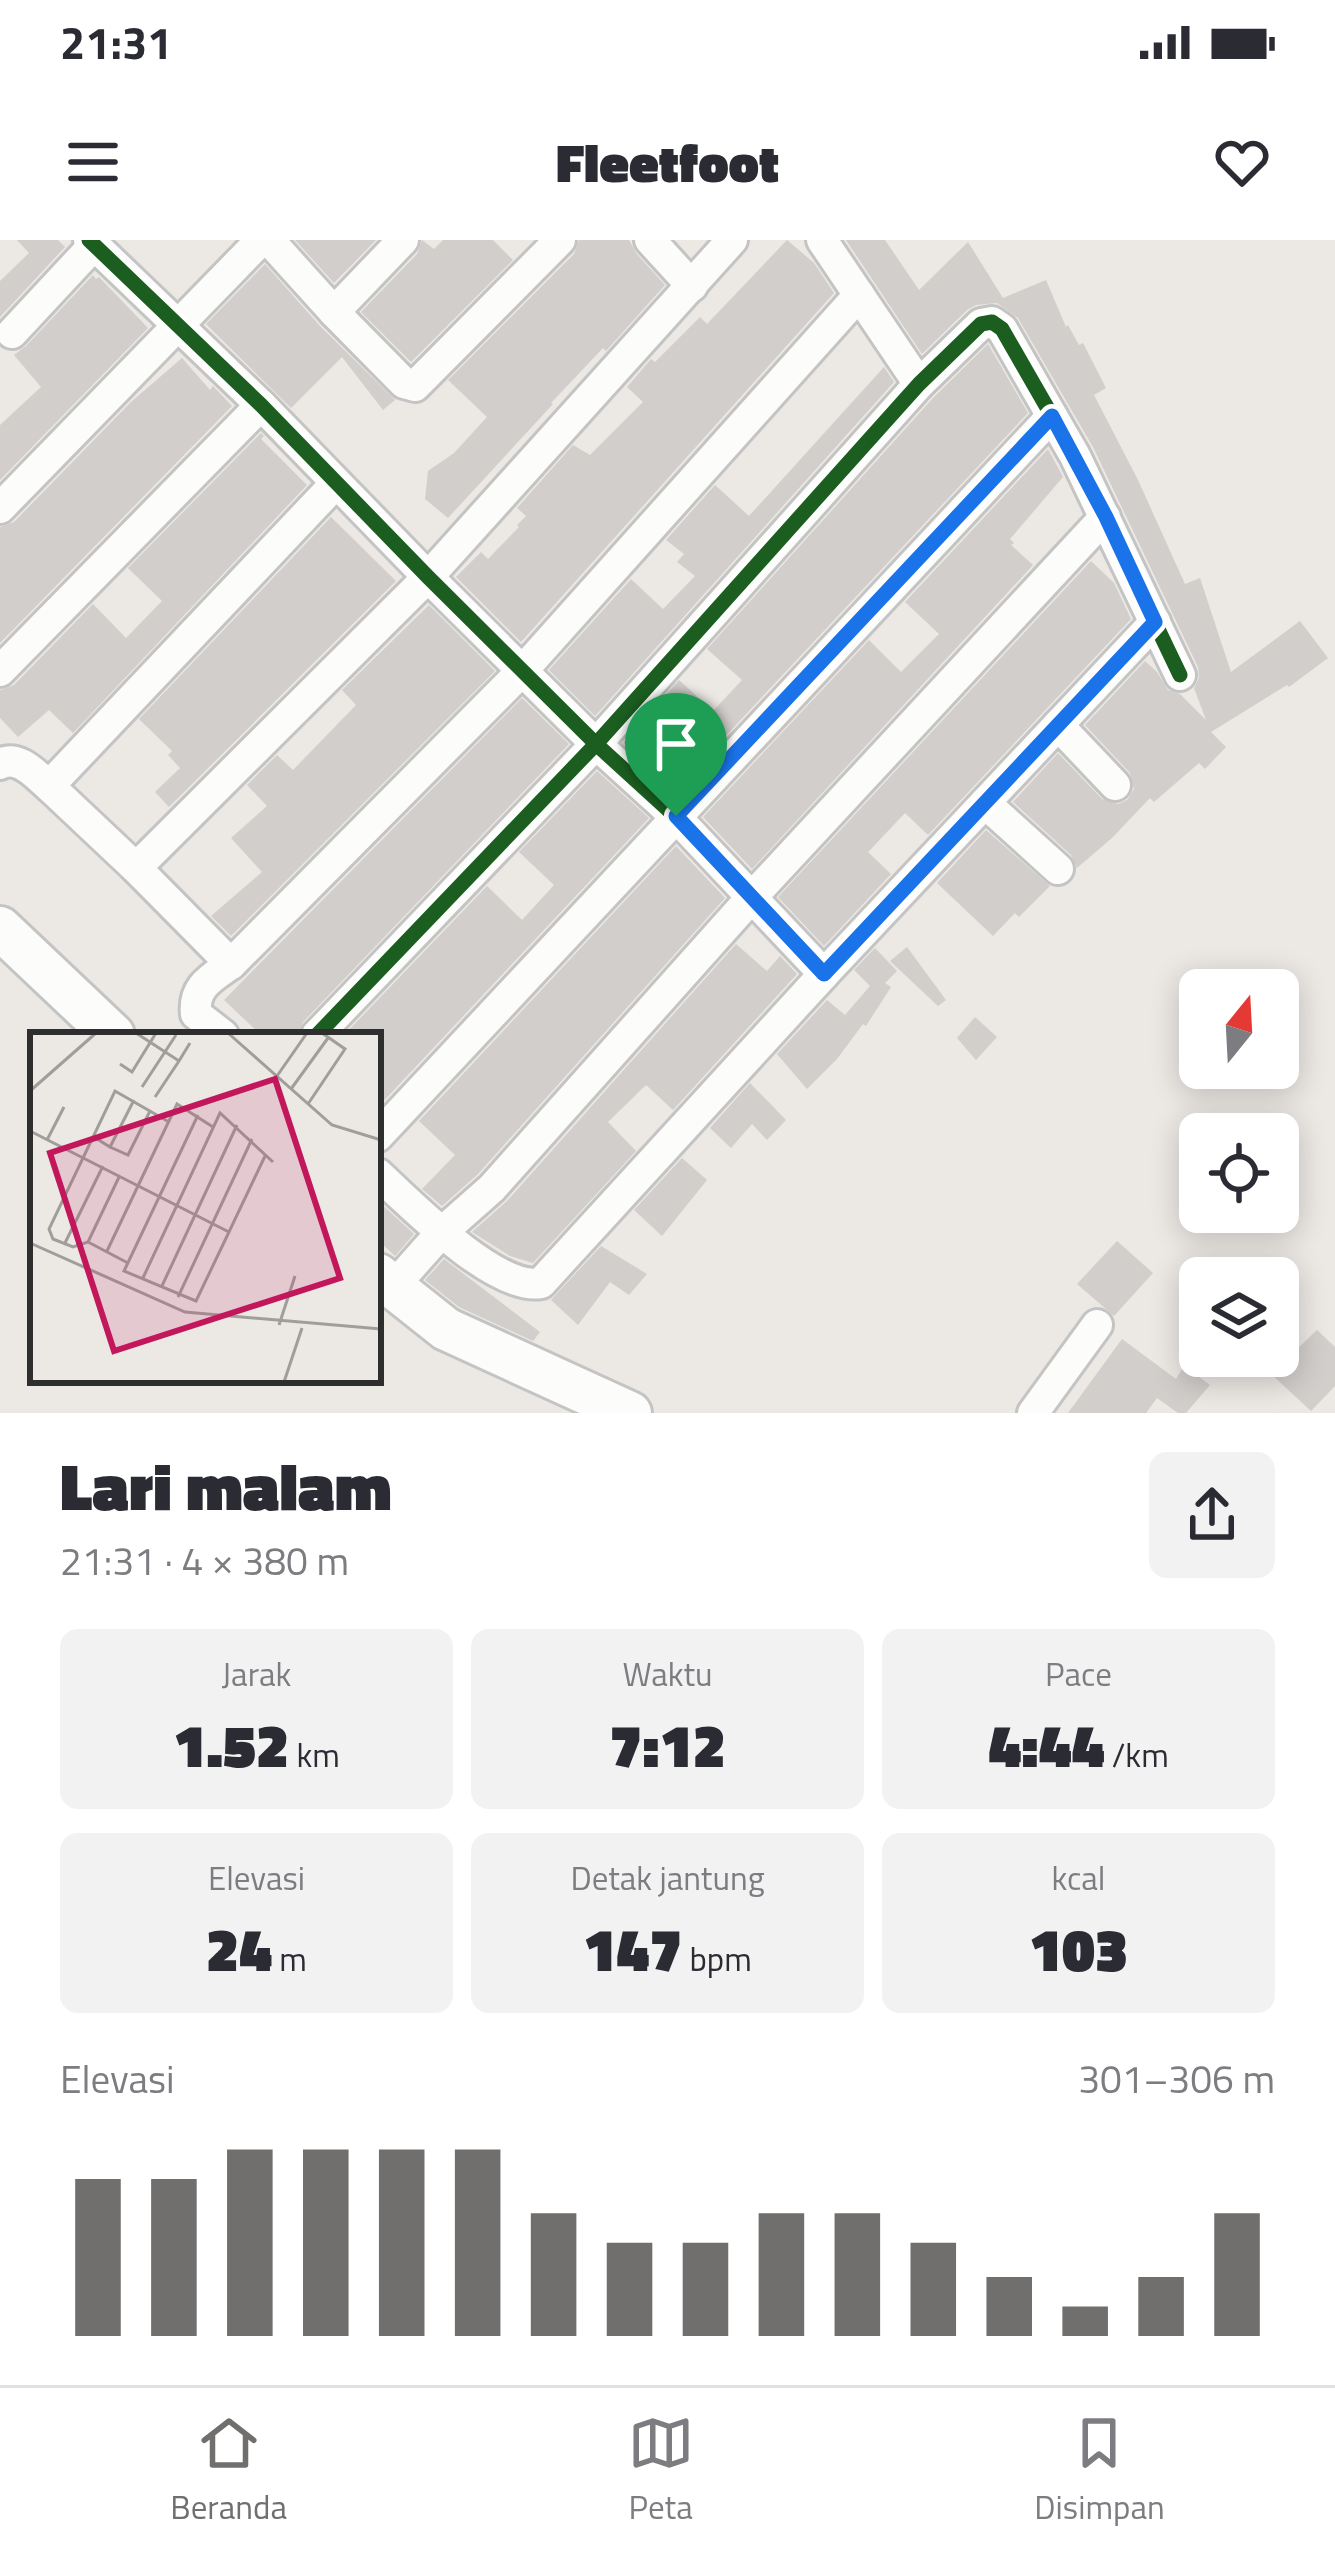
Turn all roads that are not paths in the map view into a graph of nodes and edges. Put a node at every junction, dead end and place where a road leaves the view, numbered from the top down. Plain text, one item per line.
1 (265, 240) edge
2 (403, 240) edge
3 (560, 240) edge
4 (650, 240) edge
5 (732, 240) edge
6 (822, 240) edge
7 (92, 242) edge
8 (692, 286) junction
9 (859, 295) junction
10 (334, 312) junction
11 (179, 325) junction
12 (12, 333) dead end
13 (919, 384) junction
14 (261, 405) junction
15 (1052, 416) junction
16 (336, 483) junction
17 (0, 508) edge
18 (1106, 517) junction
19 (428, 577) junction
20 (1155, 622) junction
21 (523, 670) junction
22 (0, 671) edge
23 (1180, 675) dead end
24 (1058, 725) junction
25 (596, 744) junction
26 (0, 764) edge
27 (1115, 785) dead end
28 (49, 786) junction
29 (986, 803) junction
30 (676, 816) junction
31 (136, 868) junction
32 (1058, 868) dead end
33 (752, 898) junction
34 (0, 928) edge
35 (231, 964) junction
36 (824, 974) junction
37 (110, 1032) edge
38 (219, 1032) edge
39 (320, 1032) edge
40 (381, 1133) edge
41 (381, 1177) edge
42 (440, 1234) junction
43 (385, 1281) edge
44 (1097, 1325) dead end
45 (630, 1413) edge
46 (1033, 1413) edge

1 - 10 street
1 - 11 street
2 - 10 street
3 - 10 street
4 - 8 street
5 - 8 street
6 - 9 street
7 - 11 street
7 - 12 street
8 - 19 street
9 - 13 street
9 - 21 street
11 - 14 street
11 - 17 street
13 - 15 street
13 - 25 street
14 - 16 street
14 - 22 street
15 - 18 street
15 - 30 street
16 - 19 street
16 - 28 street
18 - 20 street
18 - 33 street
19 - 21 street
19 - 31 street
20 - 23 street
20 - 24 street
21 - 25 street
21 - 35 street
24 - 27 street
24 - 29 street
25 - 30 street
25 - 39 street
26 - 28 street
28 - 31 street
29 - 32 street
29 - 36 street
30 - 33 street
30 - 40 street
31 - 35 street
33 - 36 street
33 - 42 street
34 - 37 street
35 - 38 street
36 - 42 street
41 - 42 street
42 - 43 street
43 - 45 street
44 - 46 street

